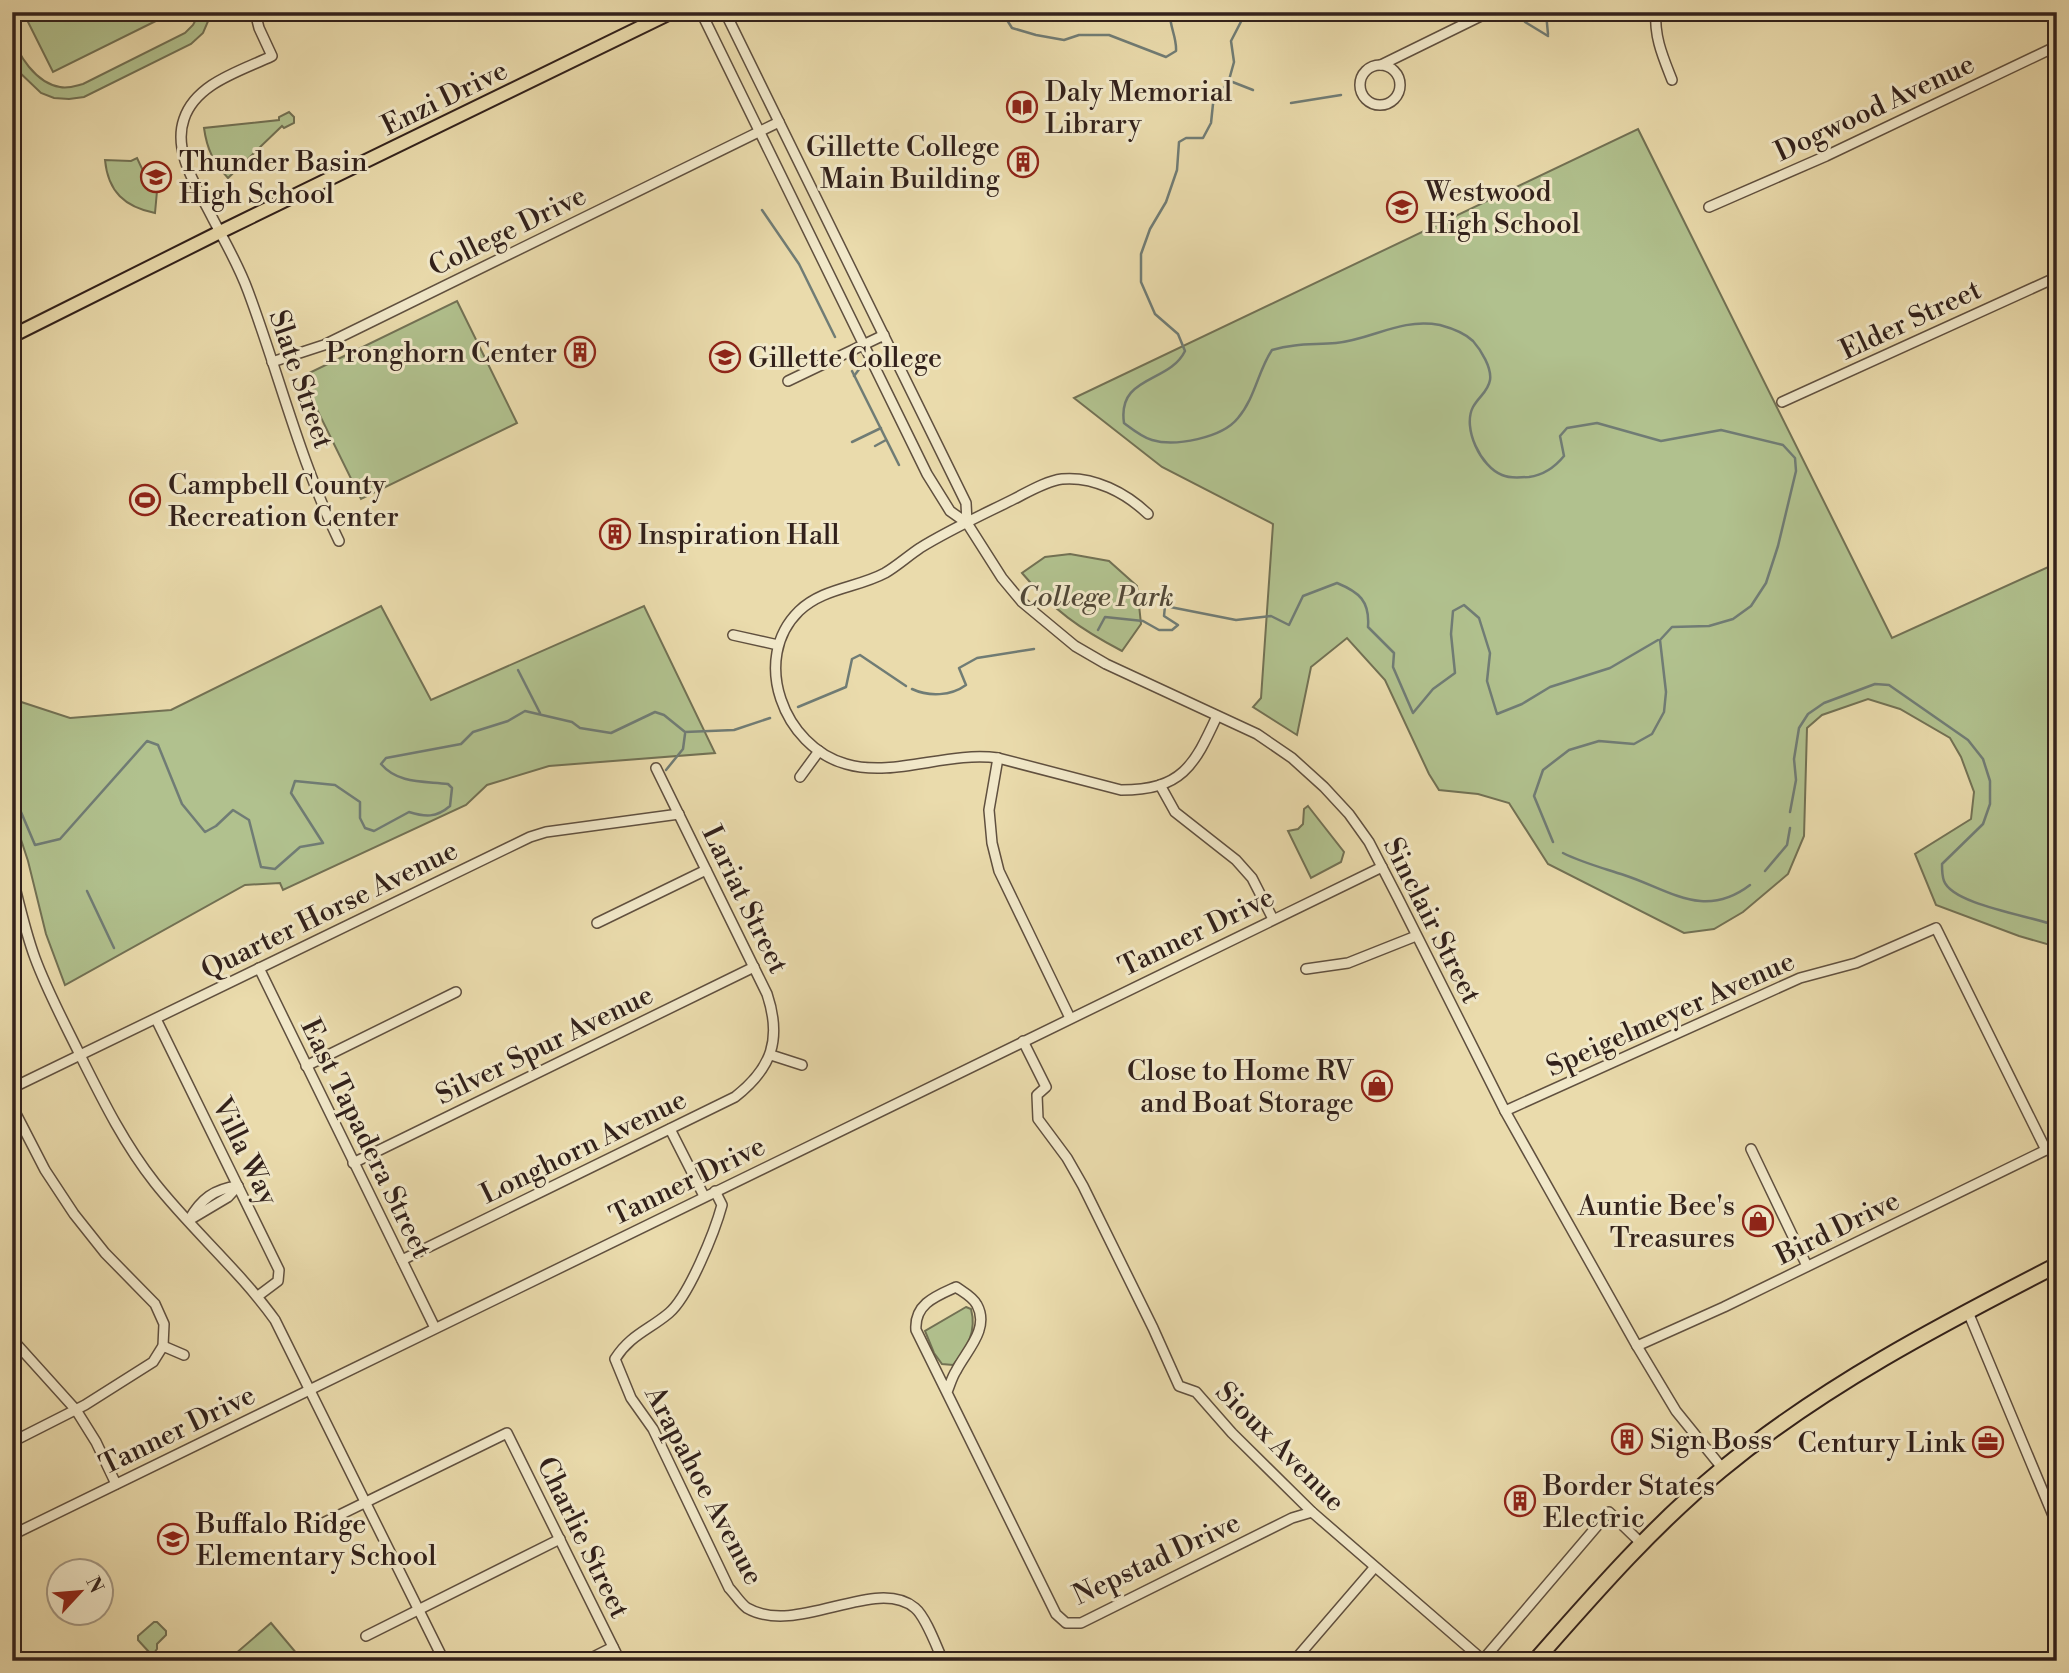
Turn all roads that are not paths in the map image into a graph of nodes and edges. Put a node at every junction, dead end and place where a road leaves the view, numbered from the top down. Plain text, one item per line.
1 (255, 12) edge
2 (672, 12) edge
3 (701, 12) edge
4 (726, 12) edge
5 (1489, 12) edge
6 (1656, 12) edge
7 (2057, 46) edge
8 (1381, 65) junction
9 (1672, 80) dead end
10 (779, 122) junction
11 (760, 132) junction
12 (1709, 206) dead end
13 (220, 232) junction
14 (2057, 277) edge
15 (884, 335) junction
16 (12, 336) edge
17 (864, 345) junction
18 (272, 362) junction
19 (788, 381) dead end
20 (1782, 401) dead end
21 (1148, 514) dead end
22 (967, 523) junction
23 (339, 541) dead end
24 (733, 635) dead end
25 (778, 645) junction
26 (1217, 716) junction
27 (819, 751) junction
28 (998, 758) junction
29 (656, 768) dead end
30 (800, 778) dead end
31 (1160, 785) junction
32 (679, 814) junction
33 (1381, 867) junction
34 (706, 870) junction
35 (12, 875) edge
36 (1273, 919) junction
37 (597, 923) dead end
38 (1416, 936) junction
39 (754, 967) junction
40 (259, 968) junction
41 (1306, 969) dead end
42 (456, 992) dead end
43 (1070, 1018) junction
44 (156, 1019) junction
45 (1023, 1041) junction
46 (81, 1055) junction
47 (771, 1055) junction
48 (802, 1065) dead end
49 (306, 1066) junction
50 (12, 1088) edge
51 (12, 1106) edge
52 (1504, 1111) junction
53 (670, 1129) junction
54 (1751, 1149) dead end
55 (2057, 1149) edge
56 (2046, 1150) junction
57 (354, 1163) junction
58 (238, 1186) junction
59 (715, 1191) junction
60 (704, 1196) junction
61 (189, 1220) junction
62 (402, 1260) junction
63 (2057, 1265) edge
64 (1807, 1266) junction
65 (258, 1296) junction
66 (1968, 1312) junction
67 (435, 1328) junction
68 (12, 1339) edge
69 (163, 1346) junction
70 (1637, 1346) junction
71 (184, 1355) dead end
72 (311, 1389) junction
73 (947, 1392) junction
74 (76, 1410) junction
75 (12, 1441) edge
76 (1723, 1469) junction
77 (116, 1484) junction
78 (366, 1502) junction
79 (1312, 1512) junction
80 (2057, 1525) edge
81 (313, 1528) dead end
82 (12, 1535) edge
83 (561, 1539) junction
84 (1641, 1543) junction
85 (1374, 1568) junction
86 (419, 1609) junction
87 (366, 1636) dead end
88 (613, 1647) junction
89 (1483, 1660) edge
90 (444, 1661) edge
91 (585, 1661) edge
92 (620, 1661) edge
93 (943, 1661) edge
94 (1294, 1661) edge
95 (1535, 1661) edge

1 - 13 street, Slate Street
2 - 13 main road, Enzi Drive
3 - 11 street, Sinclair Street
4 - 10 street, Sinclair Street
5 - 8 street
6 - 9 street
7 - 12 street, Dogwood Avenue
8 - 8 street
10 - 11 street, College Drive
10 - 15 street, Sinclair Street
11 - 17 street, Sinclair Street
11 - 18 street, College Drive
13 - 16 main road, Enzi Drive
13 - 18 street, Slate Street
14 - 20 street, Elder Street
15 - 17 street
15 - 22 street, Sinclair Street
17 - 19 street
17 - 22 street, Sinclair Street
18 - 23 street, Slate Street
21 - 22 street
22 - 25 street
22 - 26 street, Sinclair Street
24 - 25 street
25 - 27 street
26 - 31 street
26 - 33 street, Sinclair Street
27 - 28 street
27 - 30 street
28 - 31 street
28 - 43 street
29 - 32 street, Lariat Street
31 - 36 street
32 - 34 street, Lariat Street
32 - 40 street, Quarter Horse Avenue
33 - 36 street, Tanner Drive
33 - 38 street, Sinclair Street
34 - 37 street
34 - 39 street, Lariat Street
35 - 46 street
36 - 43 street, Tanner Drive
38 - 41 street
38 - 52 street, Sinclair Street
39 - 47 street, Lariat Street
39 - 57 street, Silver Spur Avenue
40 - 44 street, Quarter Horse Avenue
40 - 49 street, East Tapadera Street
42 - 49 street
43 - 45 street, Tanner Drive
44 - 46 street, Quarter Horse Avenue
44 - 58 street, Villa Way
45 - 59 street, Tanner Drive
45 - 79 street, Sioux Avenue
46 - 50 street, Quarter Horse Avenue
46 - 61 street
47 - 48 street
47 - 53 street, Longhorn Avenue
49 - 57 street, East Tapadera Street
51 - 69 street
52 - 56 street, Speigelmeyer Avenue
52 - 70 street, Sinclair Street
53 - 60 street
53 - 62 street, Longhorn Avenue
54 - 64 street
55 - 56 street, Bird Drive
56 - 64 street, Bird Drive
57 - 62 street, East Tapadera Street
58 - 61 street
58 - 65 street, Villa Way
59 - 60 street, Tanner Drive
59 - 93 street, Arapahoe Avenue
60 - 67 street, Tanner Drive
61 - 65 street
62 - 67 street, East Tapadera Street
63 - 66 highway
64 - 70 street, Bird Drive
65 - 72 street
66 - 76 highway
66 - 80 street
67 - 72 street, Tanner Drive
68 - 74 street
69 - 71 street
69 - 74 street
70 - 76 street, Sinclair Street
72 - 77 street, Tanner Drive
72 - 78 street
73 - 73 street, Nepstad Drive
73 - 79 street, Nepstad Drive
74 - 75 street
74 - 77 street
76 - 84 highway
77 - 82 street, Tanner Drive
78 - 81 street
78 - 83 street, Charlie Street
78 - 86 street
79 - 85 street, Sioux Avenue
83 - 86 street
83 - 88 street, Charlie Street
84 - 89 street
84 - 95 highway
85 - 89 street, Sioux Avenue
85 - 94 street
86 - 87 street
86 - 90 street
88 - 91 street
88 - 92 street, Charlie Street

